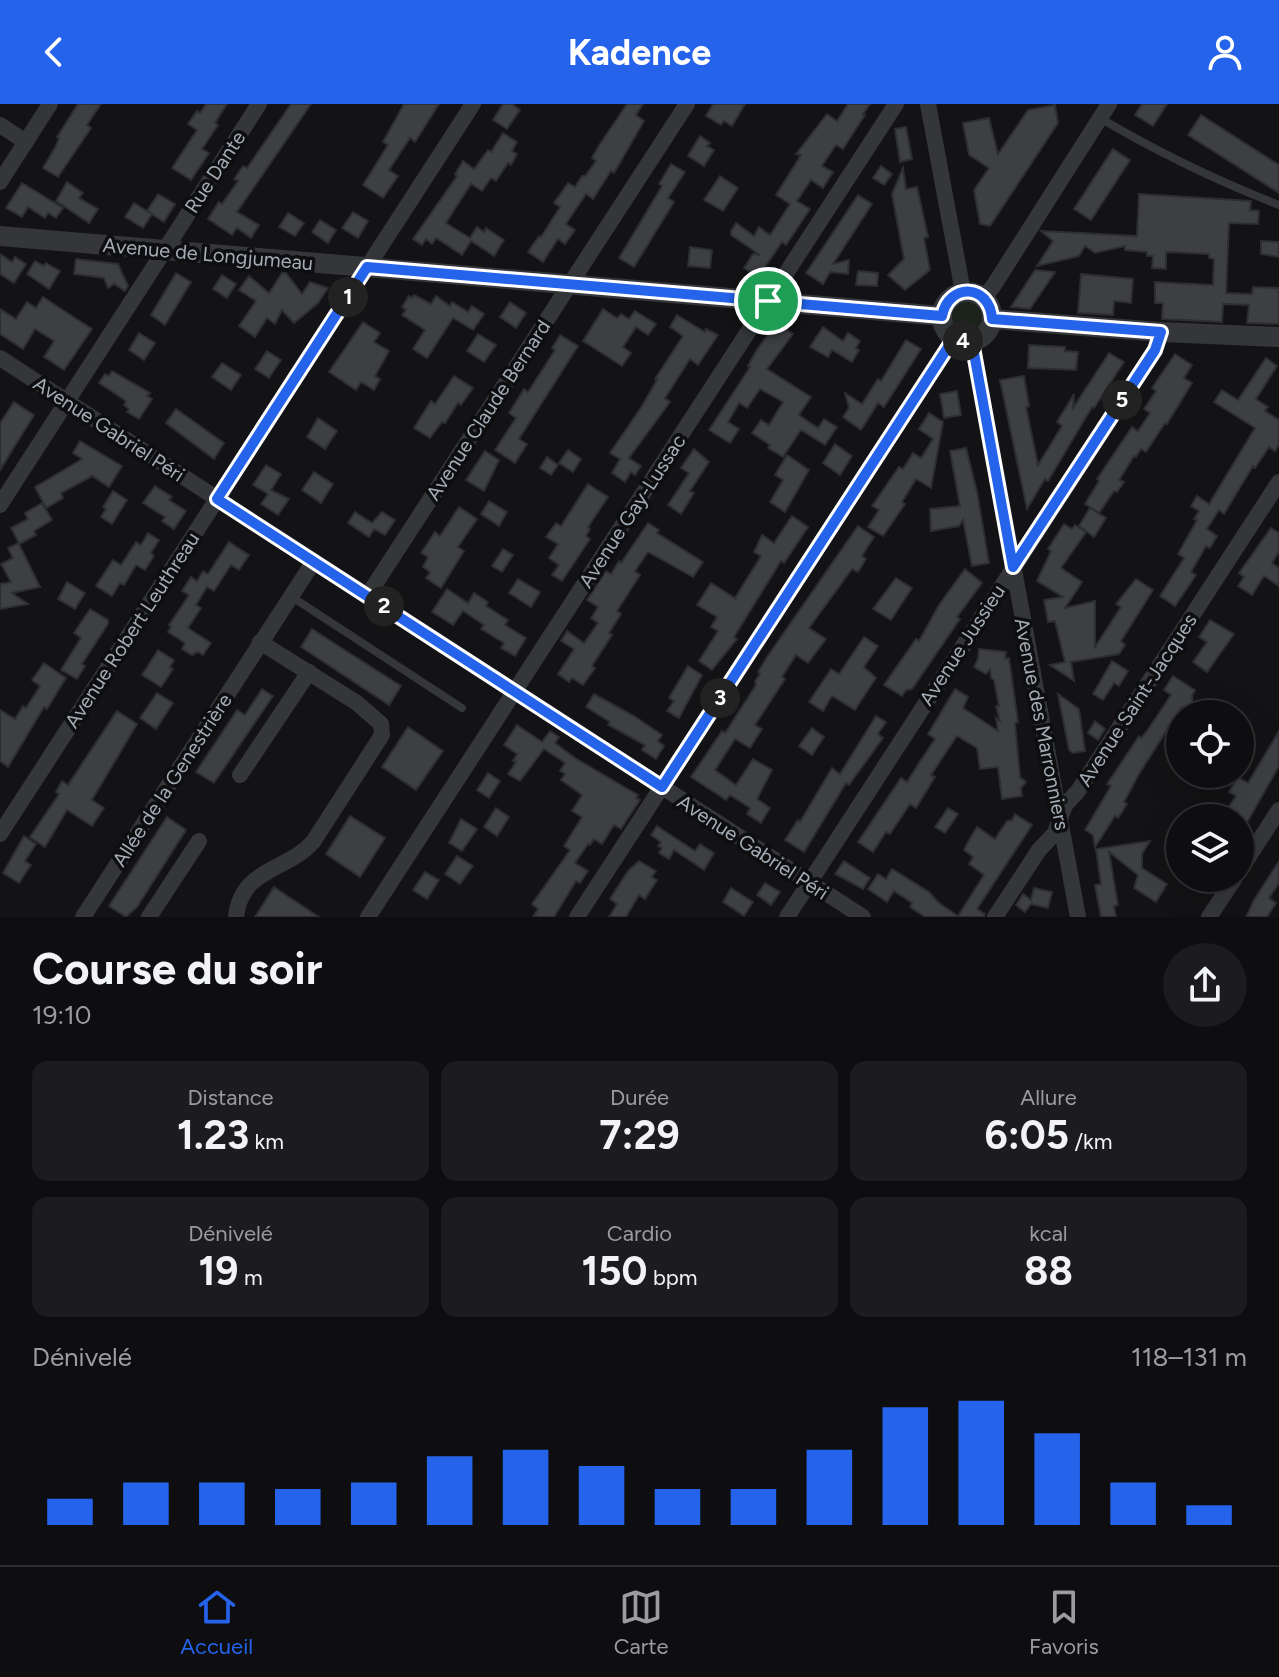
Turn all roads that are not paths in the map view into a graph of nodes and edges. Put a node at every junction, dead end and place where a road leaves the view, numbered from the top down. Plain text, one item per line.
1 (50, 104) edge
2 (259, 104) edge
3 (473, 104) edge
4 (687, 104) edge
5 (896, 104) edge
6 (928, 104) edge
7 (1105, 111) edge
8 (0, 125) edge
9 (26, 142) junction
10 (0, 182) edge
11 (1279, 205) edge
12 (0, 236) edge
13 (165, 249) junction
14 (367, 267) junction
15 (571, 283) junction
16 (963, 292) junction
17 (984, 298) junction
18 (768, 301) junction
19 (942, 316) junction
20 (992, 319) junction
21 (1161, 332) junction
22 (1279, 337) edge
23 (963, 340) junction
24 (0, 358) edge
25 (67, 402) junction
26 (1279, 482) edge
27 (217, 499) junction
28 (0, 505) edge
29 (314, 561) junction
30 (1013, 567) junction
31 (368, 595) junction
32 (291, 596) junction
33 (260, 642) junction
34 (309, 672) junction
35 (514, 692) junction
36 (462, 708) dead end
37 (240, 775) dead end
38 (662, 787) junction
39 (1279, 810) edge
40 (1060, 819) junction
41 (0, 834) edge
42 (199, 841) dead end
43 (1254, 848) edge
44 (809, 883) junction
45 (1226, 892) edge
46 (83, 917) edge
47 (149, 917) edge
48 (236, 917) edge
49 (368, 917) edge
50 (577, 917) edge
51 (787, 917) edge
52 (863, 917) edge
53 (995, 917) edge
54 (1078, 917) edge
55 (1209, 917) edge

1 - 9 street
2 - 13 street, Rue Dante
3 - 14 street, Avenue Robert Leuthreau
4 - 15 street, Avenue Claude Bernard
5 - 18 street, Avenue Gay-Lussac
6 - 16 street
7 - 11 lane
7 - 17 street
8 - 9 street
9 - 10 street
12 - 13 street, Avenue de Longjumeau
13 - 14 street, Avenue de Longjumeau
13 - 25 street, Rue Dante
14 - 15 street, Avenue de Longjumeau
14 - 27 street, Avenue Robert Leuthreau
15 - 18 street, Avenue de Longjumeau
15 - 31 street, Avenue Claude Bernard
16 - 17 street
16 - 19 street
17 - 20 street
18 - 19 street, Avenue de Longjumeau
18 - 35 street, Avenue Gay-Lussac
19 - 23 street
20 - 21 street
20 - 23 street
21 - 22 street
21 - 30 street, Avenue Jussieu
23 - 30 street, Avenue des Marronniers
23 - 38 street
24 - 25 street, Avenue Gabriel Péri
25 - 27 street, Avenue Gabriel Péri
25 - 28 street, Rue Dante
26 - 40 street, Avenue Saint-Jacques
27 - 29 street, Avenue Gabriel Péri
27 - 41 street, Avenue Robert Leuthreau
29 - 31 street, Avenue Gabriel Péri
29 - 32 street, Allée de la Genestrière
30 - 40 street, Avenue des Marronniers
30 - 44 street, Avenue Jussieu
31 - 35 street, Avenue Gabriel Péri
32 - 33 street, Allée de la Genestrière
32 - 36 lane
33 - 34 street
33 - 46 street, Allée de la Genestrière
34 - 37 street
34 - 48 street
35 - 38 street, Avenue Gabriel Péri
35 - 49 street, Avenue Gay-Lussac
38 - 44 street, Avenue Gabriel Péri
38 - 50 street
39 - 43 street
40 - 53 street, Avenue Saint-Jacques
40 - 54 street, Avenue des Marronniers
42 - 47 street
44 - 51 street, Avenue Jussieu
44 - 52 street, Avenue Gabriel Péri
45 - 55 street

